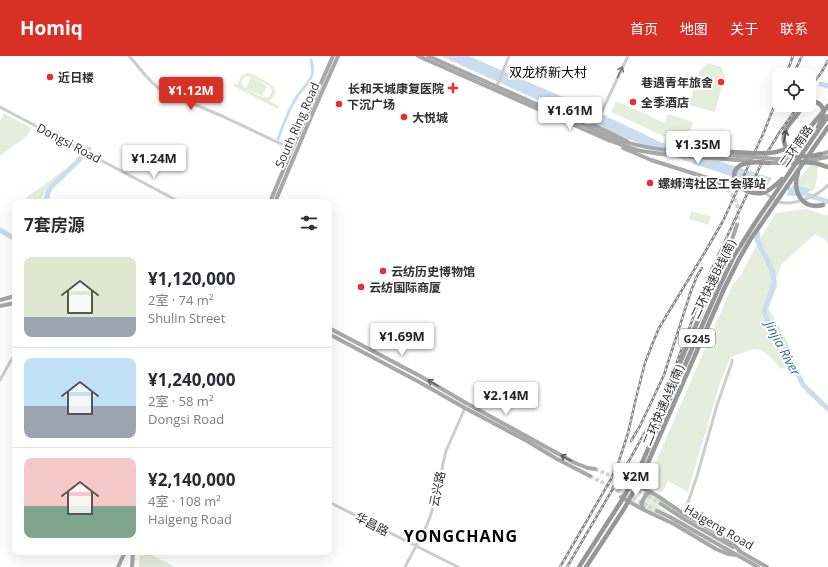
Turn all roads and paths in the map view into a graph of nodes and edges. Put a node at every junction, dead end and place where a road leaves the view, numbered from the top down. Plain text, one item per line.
1 (128, 56) edge
2 (333, 56) edge
3 (338, 56) edge
4 (418, 56) edge
5 (428, 56) edge
6 (509, 56) edge
7 (628, 56) edge
8 (497, 86) junction
9 (816, 103) edge
10 (828, 106) edge
11 (0, 107) edge
12 (799, 112) edge
13 (828, 117) edge
14 (586, 126) junction
15 (596, 126) junction
16 (827, 127) edge
17 (597, 133) junction
18 (632, 146) junction
19 (292, 149) junction
20 (805, 150) junction
21 (828, 152) edge
22 (708, 154) junction
23 (821, 154) junction
24 (828, 157) edge
25 (805, 160) junction
26 (769, 163) junction
27 (797, 163) junction
28 (828, 167) edge
29 (723, 185) tunnel mouth
30 (828, 185) edge
31 (766, 194) dead end
32 (174, 199) edge
33 (271, 199) edge
34 (276, 199) edge
35 (774, 199) junction
36 (828, 203) edge
37 (738, 225) tunnel mouth
38 (712, 286) joint
39 (12, 297) edge
40 (0, 300) edge
41 (12, 304) edge
42 (0, 306) edge
43 (332, 330) edge
44 (332, 336) edge
45 (12, 358) edge
46 (732, 360) dead end
47 (0, 380) edge
48 (465, 408) junction
49 (663, 416) junction
50 (595, 469) tunnel mouth
51 (590, 476) tunnel mouth
52 (633, 483) junction
53 (652, 492) junction
54 (624, 499) junction
55 (332, 504) edge
56 (661, 504) tunnel mouth
57 (644, 510) junction
58 (657, 511) tunnel mouth
59 (684, 514) junction
60 (416, 546) junction
61 (738, 553) junction
62 (124, 555) edge
63 (133, 555) edge
64 (118, 567) edge
65 (132, 567) edge
66 (405, 567) edge
67 (458, 567) edge
68 (580, 567) edge
69 (586, 567) edge
70 (758, 567) edge
71 (767, 567) edge

1 - 19 street
2 - 19 main road, South Ring Road
3 - 34 main road, South Ring Road
4 - 8 main road
5 - 8 main road
6 - 8 street
15 -> 7 street
8 - 14 main road
8 - 17 main road
9 - 20 highway, bridge
10 - 22 highway, bridge
11 - 32 street, Dongsi Road
23 -> 12 highway, bridge
13 - 20 highway, 二环快速B线(南), bridge
13 - 35 main road, 二环南路 / G245
14 - 15 main road
14 - 17 main road
15 - 18 main road
16 - 25 highway, 二环快速A线(南), bridge
16 - 35 main road, 二环南路 / G245
17 - 18 main road
17 - 18 main road
17 - 29 main road
18 - 22 main road
18 - 26 main road, bridge
19 - 33 main road, South Ring Road
20 - 27 highway, 二环快速B线(南), bridge
21 - 23 main road, bridge
22 - 23 main road, bridge
24 - 27 main road, bridge
25 - 36 highway, bridge
25 - 69 highway, 二环快速A线(南), bridge
26 - 27 main road, bridge
26 - 27 highway, bridge
27 - 28 highway, bridge
27 - 49 highway, 二环快速B线(南), bridge
30 - 35 street
31 - 35 street
35 - 52 main road, 二环南路 / G245
37 - 38 main road
38 - 49 highway, bridge
39 - 40 main road
41 - 42 main road
50 -> 43 main road
44 - 48 main road
45 - 47 street
46 - 59 street
48 - 51 main road
48 - 60 street, 云兴路
49 - 68 highway, 二环快速B线(南), bridge
52 - 53 main road
52 - 54 main road, 二环南路 / G245
53 - 57 main road
53 - 59 main road
54 - 57 main road
54 - 68 main road, 二环南路 / G245
54 - 69 main road, 二环南路 / G245
55 - 60 street, 华昌路
56 - 61 main road, Haigeng Road
57 - 61 main road
58 - 61 main road, Haigeng Road
59 - 61 main road
60 - 66 street, 云兴路
60 - 67 street, 华昌路
61 - 70 main road, Haigeng Road
61 - 71 main road, Haigeng Road
62 - 64 main road
63 - 65 main road

